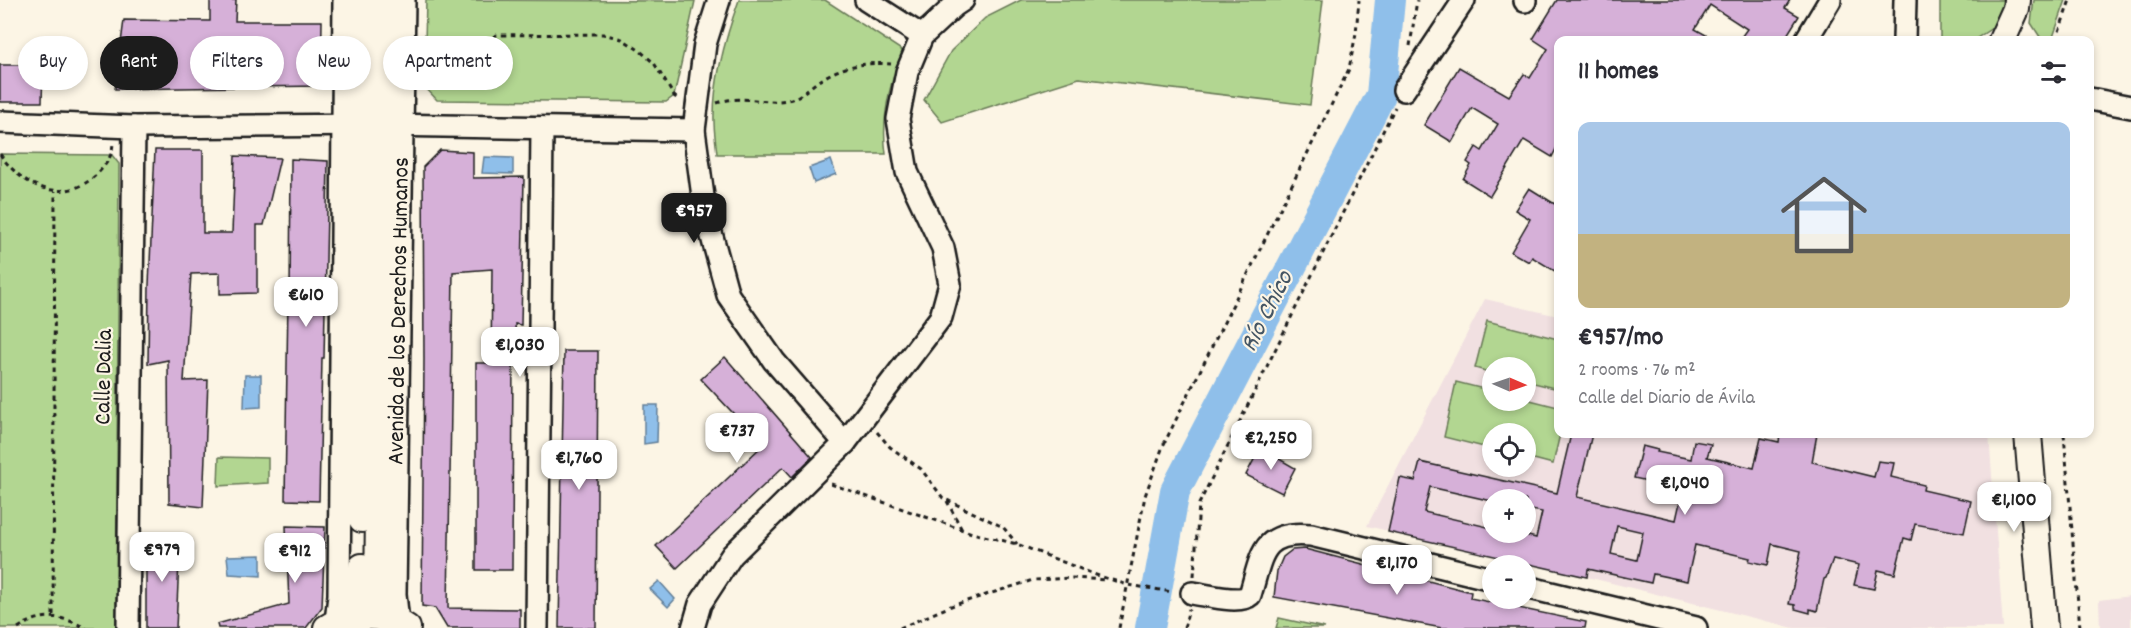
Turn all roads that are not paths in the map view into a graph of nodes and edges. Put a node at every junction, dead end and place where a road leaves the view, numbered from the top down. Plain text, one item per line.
1 (344, 0) edge
2 (364, 0) edge
3 (385, 0) edge
4 (404, 0) edge
5 (719, 0) edge
6 (866, 0) edge
7 (963, 0) edge
8 (1464, 0) edge
9 (1830, 0) edge
10 (1905, 0) edge
11 (2016, 5) edge
12 (922, 36) junction
13 (1808, 36) edge
14 (1904, 36) edge
15 (2004, 36) edge
16 (2021, 36) edge
17 (1404, 90) road end
18 (2094, 100) edge
19 (2131, 107) edge
20 (695, 121) junction
21 (0, 122) edge
22 (373, 125) junction
23 (124, 126) junction
24 (542, 128) junction
25 (2028, 438) edge
26 (845, 443) junction
27 (1482, 577) edge
28 (1536, 588) edge
29 (1192, 593) road end
30 (368, 622) edge
31 (128, 628) edge
32 (537, 628) edge
33 (693, 628) edge
34 (1696, 628) edge
35 (2044, 628) edge

1 - 22 street, Avenida de los Derechos Humanos
2 - 22 main road, Avenida de los Derechos Humanos
3 - 22 main road, Avenida de los Derechos Humanos
4 - 22 street, Avenida de los Derechos Humanos
5 - 20 street
6 - 12 street
7 - 12 street
8 - 17 street
9 - 13 street
10 - 14 street
11 - 15 main road
11 - 16 main road
12 - 26 street
18 - 19 street
20 - 24 street
20 - 26 street
21 - 23 street
22 - 23 street
22 - 24 street
22 - 30 main road, Avenida de los Derechos Humanos
22 - 30 street, Avenida de los Derechos Humanos
23 - 31 street, Calle Dalia
24 - 32 street
25 - 35 main road
26 - 33 street
27 - 29 street
28 - 34 street

